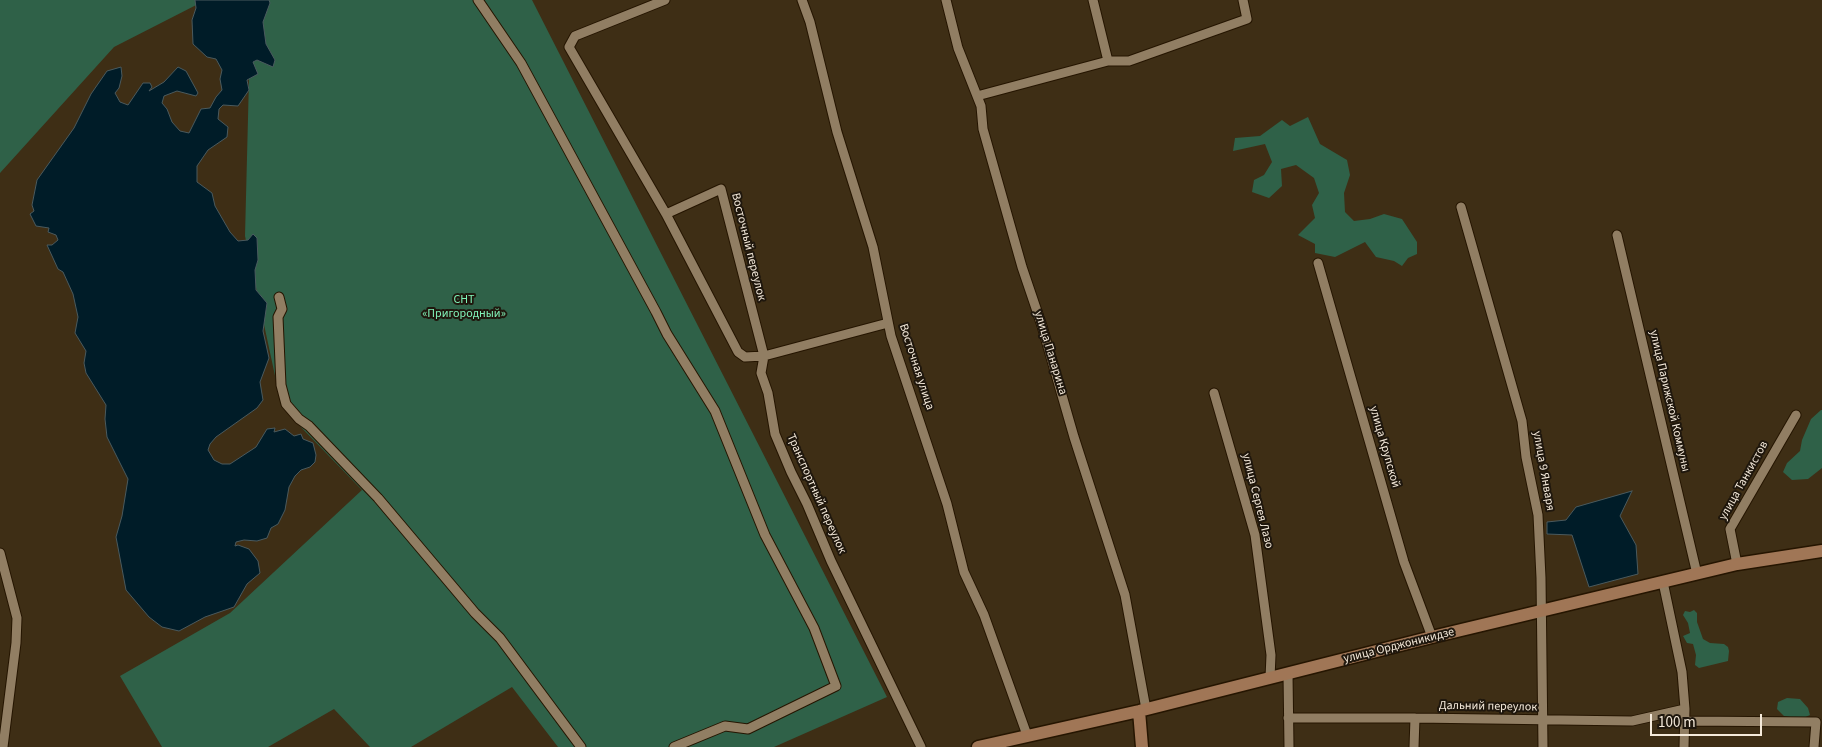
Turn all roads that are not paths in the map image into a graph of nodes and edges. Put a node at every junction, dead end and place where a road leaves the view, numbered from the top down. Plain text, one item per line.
1 (478, 0) edge
2 (664, 0) edge
3 (802, 0) edge
4 (946, 0) edge
5 (1092, 0) edge
6 (1243, 0) edge
7 (1108, 61) junction
8 (977, 96) junction
9 (1461, 207) dead end
10 (666, 214) junction
11 (1617, 234) dead end
12 (1318, 263) dead end
13 (278, 297) dead end
14 (888, 322) junction
15 (764, 356) junction
16 (1214, 393) dead end
17 (1796, 415) dead end
18 (1822, 550) edge
19 (0, 554) edge
20 (1737, 564) junction
21 (1697, 574) junction
22 (1663, 582) junction
23 (1541, 610) junction
24 (1432, 637) junction
25 (1288, 674) junction
26 (1270, 678) junction
27 (1685, 709) junction
28 (1142, 710) junction
29 (1288, 718) junction
30 (1415, 718) junction
31 (1543, 720) junction
32 (1685, 721) junction
33 (1027, 735) junction
34 (4, 747) edge
35 (581, 747) edge
36 (674, 747) edge
37 (921, 747) edge
38 (978, 747) edge
39 (1142, 747) edge
40 (1289, 747) edge
41 (1414, 747) edge
42 (1544, 747) edge
43 (1684, 747) edge
44 (1814, 747) edge

1 - 36 street
2 - 10 street
3 - 14 street, Восточная улица
4 - 8 street, улица Панарина
5 - 7 street
6 - 7 street
7 - 8 street
8 - 28 street, улица Панарина
9 - 23 street, улица 9 Января
10 - 15 street
10 - 15 street, Восточный переулок
11 - 21 street, улица Парижской Коммуны
12 - 24 street, улица Крупской
13 - 35 street
14 - 15 street
14 - 33 street, Восточная улица
15 - 37 street, Транспортный переулок
16 - 26 street, улица Сергея Лазо
17 - 20 street, улица Танкистов
18 - 20 main road, улица Орджоникидзе
19 - 34 street
20 - 21 main road, улица Орджоникидзе
21 - 22 main road, улица Орджоникидзе
22 - 23 main road, улица Орджоникидзе
22 - 27 street
23 - 24 main road, улица Орджоникидзе
23 - 31 street, улица 9 Января
24 - 25 main road, улица Орджоникидзе
25 - 26 main road, улица Орджоникидзе
25 - 29 street
26 - 28 main road, улица Орджоникидзе
27 - 31 street, Дальний переулок
27 - 32 street
28 - 33 main road, улица Орджоникидзе
28 - 39 main road, улица Панарина
29 - 30 street, Дальний переулок
29 - 40 street
30 - 31 street, Дальний переулок
30 - 41 street
31 - 42 street, улица 9 Января
32 - 43 street
32 - 44 street
33 - 38 main road, улица Орджоникидзе

